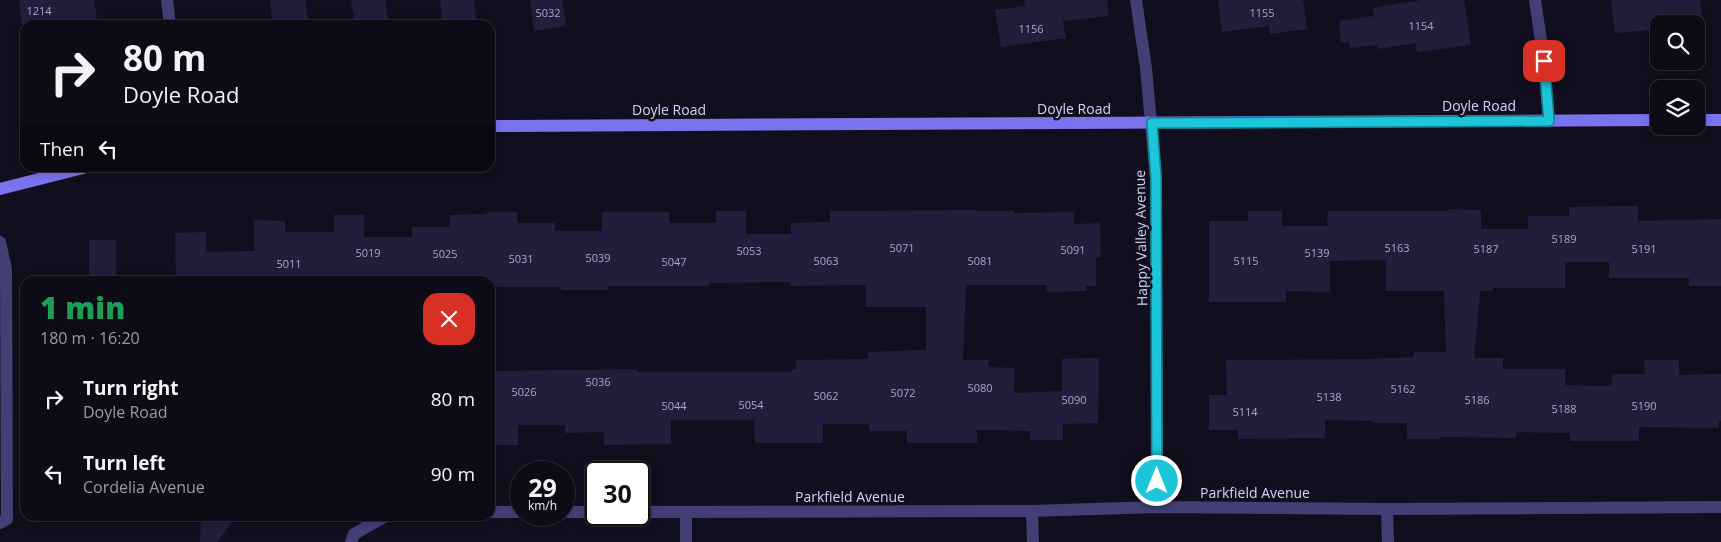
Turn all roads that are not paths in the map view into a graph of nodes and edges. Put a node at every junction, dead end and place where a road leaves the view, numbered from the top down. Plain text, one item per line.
1 (167, 0) edge
2 (1136, 0) edge
3 (1535, 0) edge
4 (169, 20) edge
5 (1650, 120) edge
6 (1705, 120) edge
7 (1721, 120) edge
8 (1549, 121) junction
9 (1152, 123) junction
10 (495, 126) edge
11 (67, 172) edge
12 (0, 189) edge
13 (0, 242) edge
14 (1721, 507) edge
15 (1157, 508) junction
16 (1387, 509) junction
17 (1032, 511) junction
18 (495, 512) edge
19 (510, 512) edge
20 (650, 512) edge
21 (686, 512) junction
22 (378, 521) edge
23 (0, 523) edge
24 (353, 538) edge
25 (686, 542) edge
26 (1033, 542) edge
27 (1388, 542) edge

1 - 4 street
2 - 9 street, Happy Valley Avenue
3 - 8 street
5 - 8 main road, Doyle Road
6 - 7 main road
8 - 9 main road, Doyle Road
9 - 10 main road, Doyle Road
9 - 15 street, Happy Valley Avenue
11 - 12 main road
13 - 23 street
14 - 16 street, Parkfield Avenue
15 - 16 street, Parkfield Avenue
15 - 17 street, Parkfield Avenue
16 - 27 street
17 - 21 street, Parkfield Avenue
17 - 26 street
18 - 19 street
20 - 21 street, Parkfield Avenue
21 - 25 street
22 - 24 street

